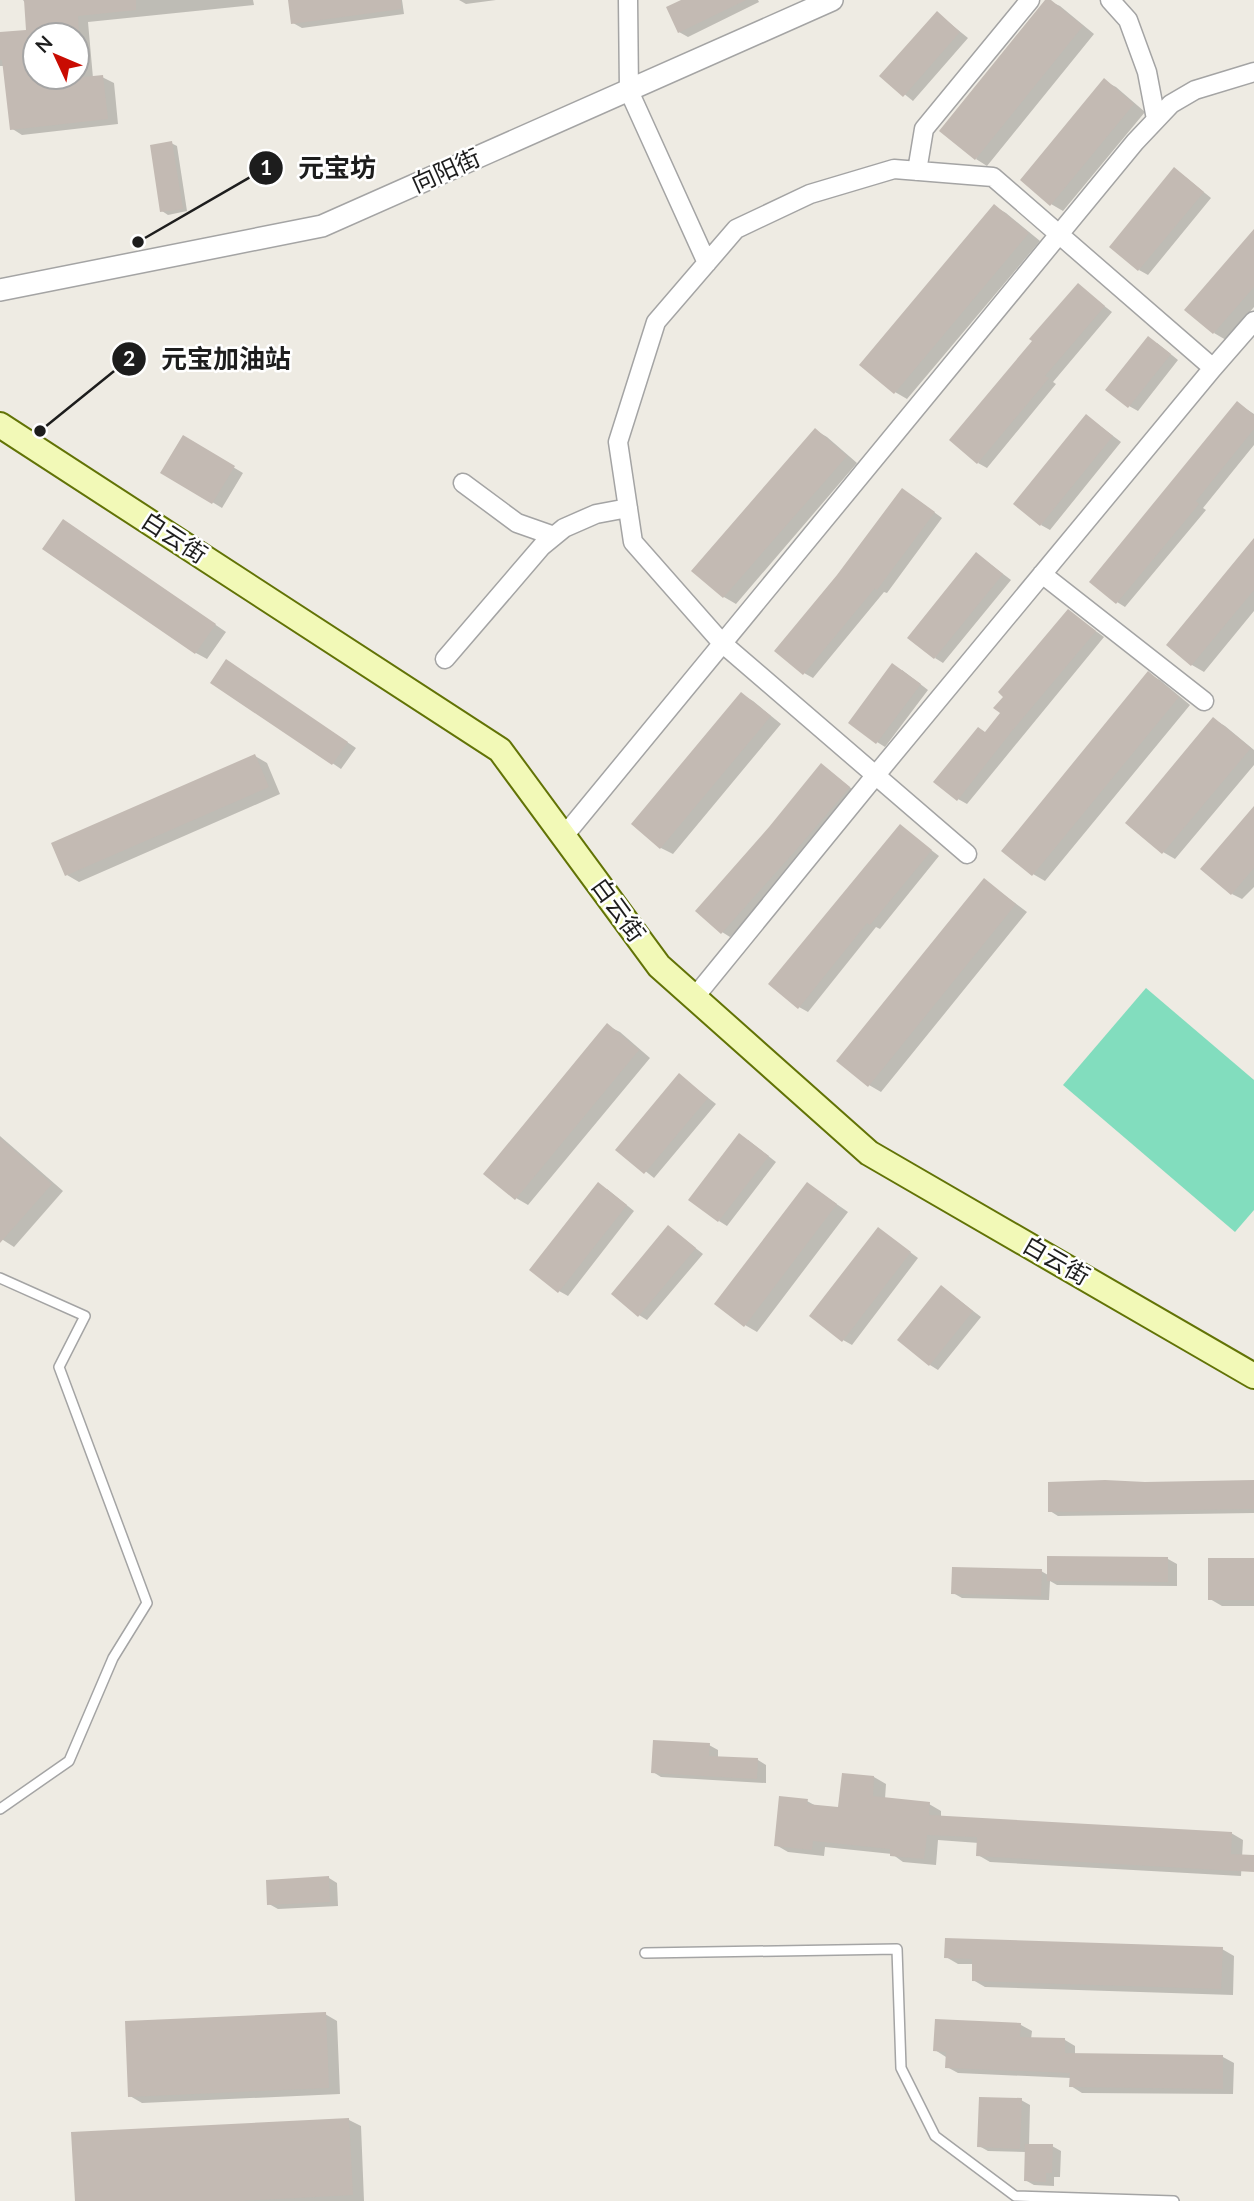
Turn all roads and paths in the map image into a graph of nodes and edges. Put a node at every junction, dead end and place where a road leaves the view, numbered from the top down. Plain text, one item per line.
1 (628, 0) edge
2 (832, 0) edge
3 (1030, 0) edge
4 (1110, 0) edge
5 (1254, 72) edge
6 (629, 91) junction
7 (1156, 119) junction
8 (917, 171) junction
9 (1058, 234) junction
10 (707, 263) junction
11 (0, 290) edge
12 (1254, 321) edge
13 (1213, 368) junction
14 (0, 425) edge
15 (463, 483) dead end
16 (628, 508) junction
17 (554, 536) junction
18 (1042, 574) junction
19 (722, 643) junction
20 (445, 659) dead end
21 (1204, 701) dead end
22 (875, 776) junction
23 (564, 836) junction
24 (967, 854) dead end
25 (694, 998) junction
26 (0, 1278) edge
27 (1254, 1376) edge
28 (0, 1809) edge
29 (645, 1953) dead end
30 (1174, 2201) edge

1 - 6 street
2 - 6 street, 向阳街
3 - 8 street
4 - 7 street
5 - 7 street
6 - 10 street
6 - 11 street, 向阳街
7 - 9 street
8 - 9 street
8 - 10 street
9 - 13 street
9 - 19 street
10 - 16 street
12 - 13 street
13 - 18 street
14 - 23 main road, 白云街
15 - 17 street
16 - 17 street
16 - 19 street
17 - 20 street
18 - 21 street
18 - 22 street
19 - 22 street
19 - 23 street
22 - 24 street
22 - 25 street
23 - 25 main road, 白云街
25 - 27 main road, 白云街
26 - 28 lane
29 - 30 lane

